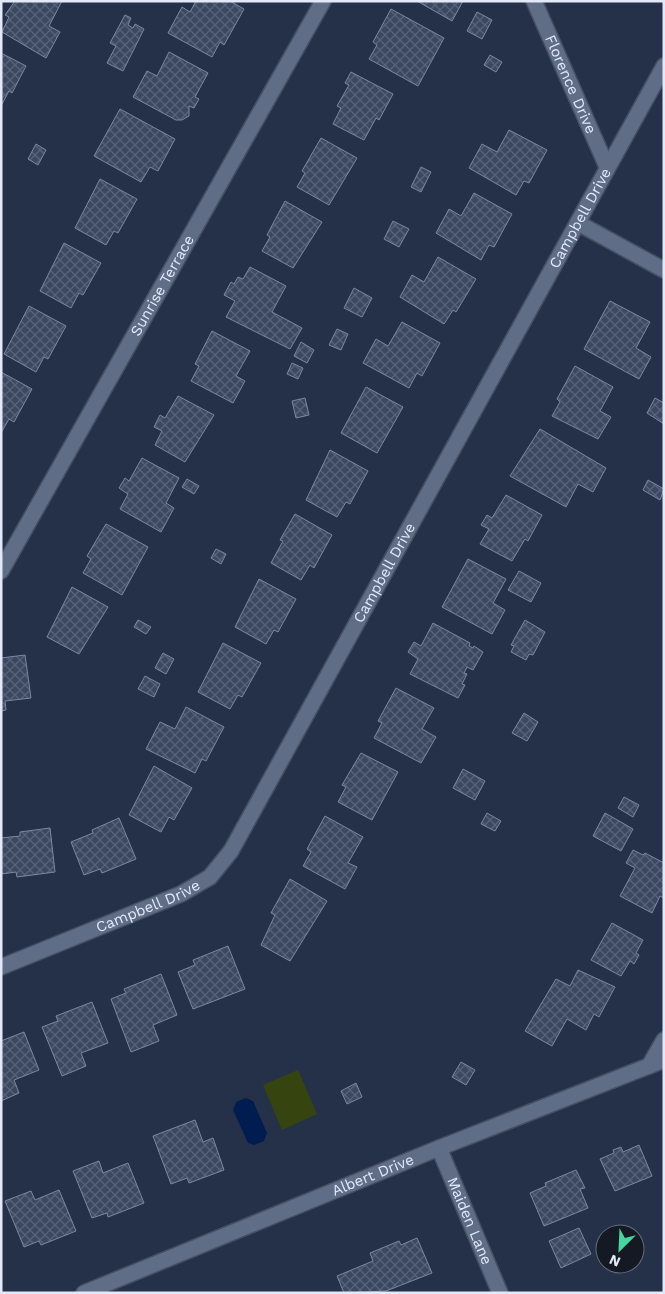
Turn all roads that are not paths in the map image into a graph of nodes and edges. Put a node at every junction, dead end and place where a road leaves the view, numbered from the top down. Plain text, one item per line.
1 (323, 1) edge
2 (534, 1) edge
3 (664, 66) edge
4 (607, 167) junction
5 (578, 223) junction
6 (664, 270) edge
7 (1, 571) edge
8 (1, 967) edge
9 (664, 1040) edge
10 (664, 1060) edge
11 (649, 1066) junction
12 (439, 1148) junction
13 (84, 1293) edge
14 (500, 1293) edge

1 - 7 street, Sunrise Terrace
2 - 4 street, Florence Drive
3 - 4 street, Campbell Drive
4 - 5 street, Campbell Drive
5 - 6 street
5 - 8 street, Campbell Drive
9 - 11 street
10 - 11 street, Albert Drive
11 - 12 street, Albert Drive
12 - 13 street, Albert Drive
12 - 14 street, Maiden Lane

